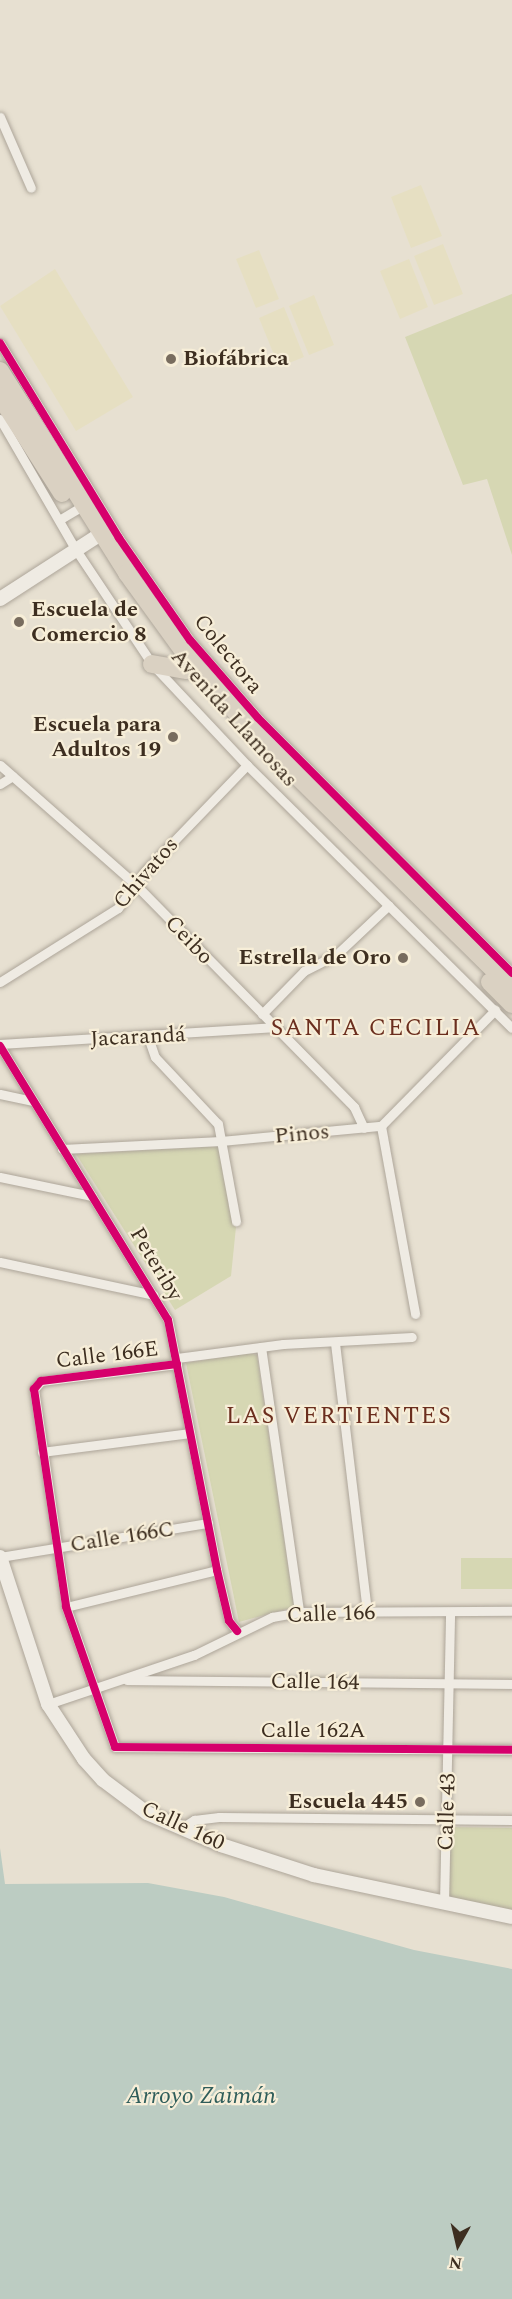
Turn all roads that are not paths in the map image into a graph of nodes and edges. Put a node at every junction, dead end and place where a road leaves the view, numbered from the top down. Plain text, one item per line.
1 (0, 117) edge
2 (31, 188) dead end
3 (0, 343) edge
4 (0, 371) edge
5 (0, 396) edge
6 (0, 419) edge
7 (78, 509) junction
8 (96, 537) junction
9 (128, 551) junction
10 (127, 573) junction
11 (0, 599) edge
12 (152, 664) junction
13 (186, 670) junction
14 (0, 765) edge
15 (247, 765) junction
16 (13, 776) junction
17 (0, 784) edge
18 (327, 795) junction
19 (395, 864) junction
20 (135, 884) junction
21 (389, 905) junction
22 (512, 973) edge
23 (0, 982) edge
24 (512, 988) edge
25 (262, 1014) junction
26 (507, 1016) edge
27 (276, 1027) junction
28 (148, 1037) junction
29 (0, 1045) edge
30 (0, 1094) edge
31 (33, 1101) junction
32 (381, 1126) junction
33 (364, 1128) junction
34 (221, 1141) junction
35 (62, 1149) junction
36 (0, 1177) edge
37 (93, 1196) junction
38 (236, 1221) dead end
39 (0, 1262) edge
40 (154, 1294) junction
41 (415, 1314) dead end
42 (412, 1337) dead end
43 (335, 1343) junction
44 (261, 1347) junction
45 (177, 1361) junction
46 (190, 1433) junction
47 (42, 1452) junction
48 (208, 1523) junction
49 (57, 1547) junction
50 (0, 1557) edge
51 (217, 1570) junction
52 (66, 1607) junction
53 (512, 1611) edge
54 (299, 1612) junction
55 (367, 1612) junction
56 (450, 1612) junction
57 (237, 1631) junction
58 (118, 1680) junction
59 (448, 1684) junction
60 (512, 1684) edge
61 (92, 1688) junction
62 (48, 1704) junction
63 (449, 1750) junction
64 (512, 1750) edge
65 (447, 1819) junction
66 (512, 1820) edge
67 (180, 1829) junction
68 (444, 1905) junction
69 (512, 1917) edge

1 - 2 street
3 - 7 street, Colectora
4 - 7 highway, Avenida Llamosas
5 - 7 highway, Avenida Llamosas
6 - 7 street, Colectora
7 - 8 highway, Avenida Llamosas
7 - 8 street, Colectora
8 - 9 street, Colectora
8 - 10 highway, Avenida Llamosas
8 - 11 main road
8 - 12 street, Colectora
8 - 13 highway, Avenida Llamosas
9 - 10 street
9 - 18 street, Colectora
10 - 18 highway, Avenida Llamosas
12 - 13 highway
12 - 15 street, Colectora
13 - 26 highway, Avenida Llamosas
14 - 16 street, Ceibo
15 - 20 street, Chivatos
15 - 21 street, Colectora
16 - 17 street
16 - 20 street, Ceibo
18 - 19 highway, Avenida Llamosas
19 - 22 street
19 - 24 highway, Avenida Llamosas
20 - 23 street, Chivatos
20 - 25 street, Ceibo
21 - 25 street
21 - 26 street, Colectora
25 - 27 street, Ceibo
26 - 32 street
27 - 28 street, Jacarandá
27 - 33 street, Ceibo
28 - 29 street, Jacarandá
28 - 34 street
29 - 31 street, Peteriby
30 - 31 street
31 - 35 street, Peteriby
32 - 33 street, Pinos
32 - 41 street
33 - 34 street, Pinos
34 - 35 street, Pinos
34 - 38 street
35 - 37 street, Peteriby
36 - 37 street
37 - 40 street, Peteriby
39 - 40 street
40 - 45 street, Peteriby
42 - 43 street, Calle 166E
43 - 44 street, Calle 166E
43 - 55 street
44 - 45 street, Calle 166E
44 - 54 street
45 - 46 street, Peteriby
45 - 47 street, Calle 166E
46 - 47 street
46 - 48 street, Peteriby
47 - 49 street
48 - 49 street, Calle 166C
48 - 51 street, Peteriby
49 - 50 street, Calle 166C
49 - 52 street
50 - 62 main road, Calle 160
51 - 52 street
51 - 57 street, Peteriby
52 - 61 street
53 - 56 street, Calle 166
54 - 55 street, Calle 166
54 - 57 street, Calle 166
55 - 56 street, Calle 166
56 - 59 street, Calle 43
57 - 58 street, Calle 166
58 - 59 street, Calle 164
58 - 61 street, Calle 166
59 - 60 street, Calle 164
59 - 63 street, Calle 43
61 - 62 street, Calle 166
61 - 63 street, Calle 162A
62 - 67 main road, Calle 160
63 - 64 street, Calle 162A
63 - 65 street, Calle 43
65 - 66 street
65 - 67 street
65 - 68 street, Calle 43
67 - 68 main road, Calle 160
68 - 69 main road, Calle 160

